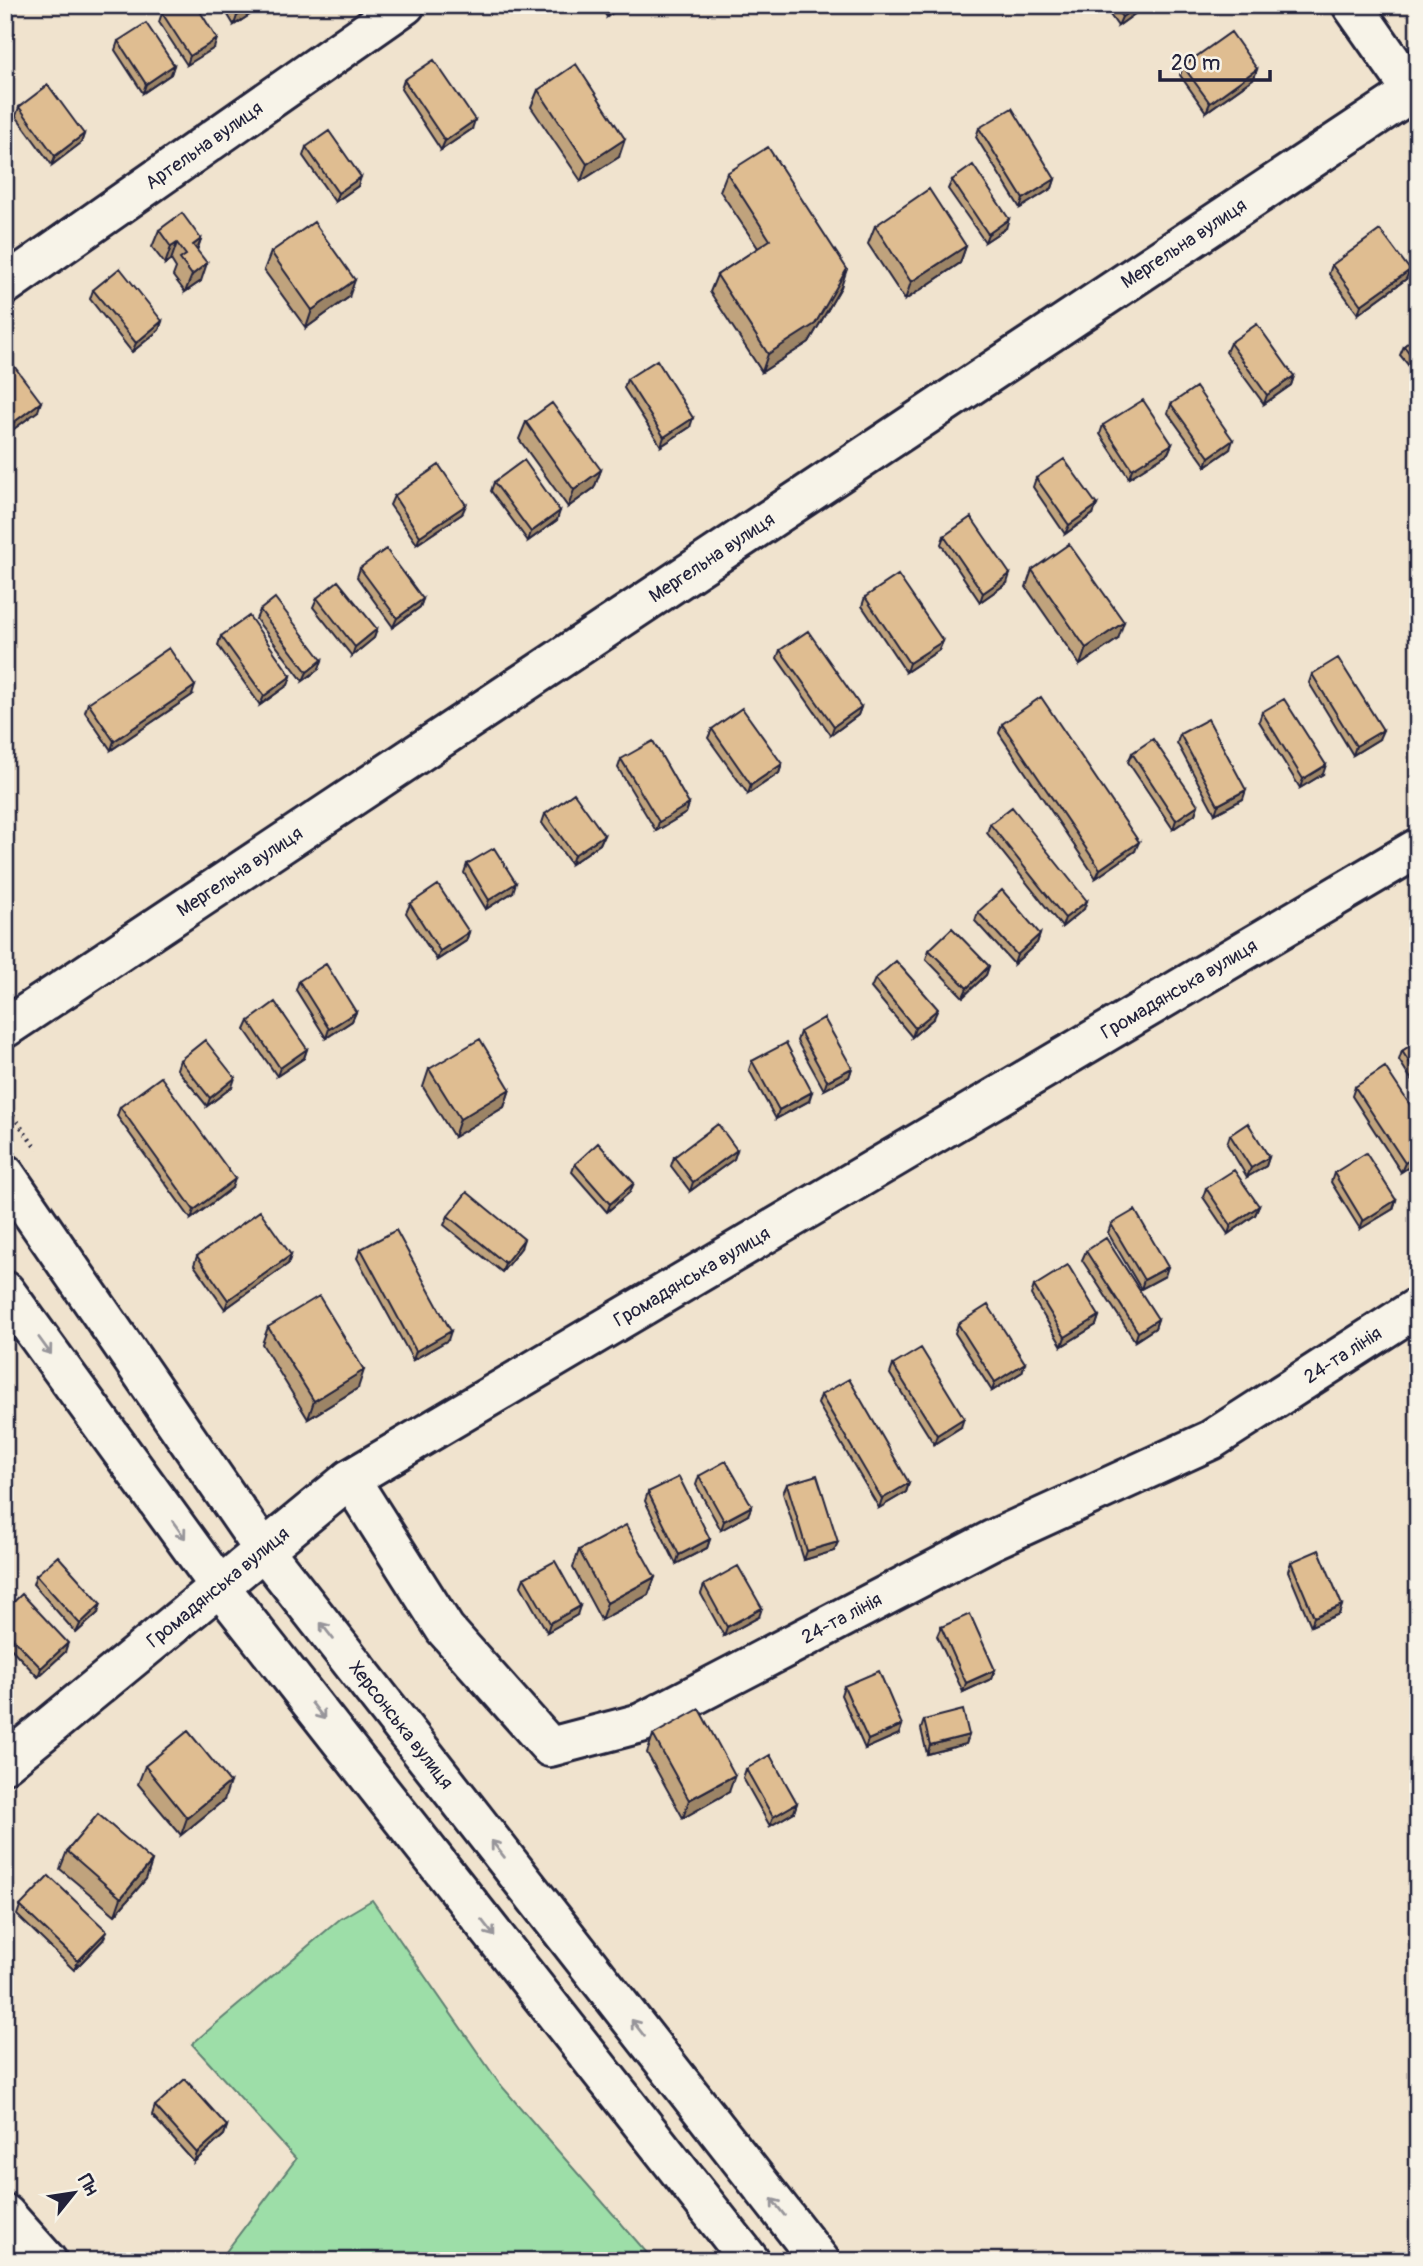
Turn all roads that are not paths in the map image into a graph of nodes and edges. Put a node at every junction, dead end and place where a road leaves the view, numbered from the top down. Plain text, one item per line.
1 (405, 5) edge
2 (1352, 5) edge
3 (1416, 93) edge
4 (5, 285) edge
5 (1418, 848) edge
6 (5, 1028) edge
7 (5, 1174) edge
8 (5, 1291) edge
9 (1418, 1307) edge
10 (350, 1479) junction
11 (263, 1549) junction
12 (220, 1587) junction
13 (5, 1763) edge
14 (5, 2214) edge
15 (47, 2261) edge
16 (750, 2261) edge
17 (820, 2261) edge

1 - 4 street, Артельна вулиця
2 - 3 street
3 - 6 street, Мергельна вулиця
5 - 10 street, Громадянська вулиця
7 - 11 street, Херсонська вулиця
8 -> 12 street
9 - 10 street, 24-та лінія
10 - 11 street, Громадянська вулиця
11 - 12 street, Громадянська вулиця
17 -> 11 street, Херсонська вулиця
12 - 13 street, Громадянська вулиця
12 -> 16 street
14 - 15 street

